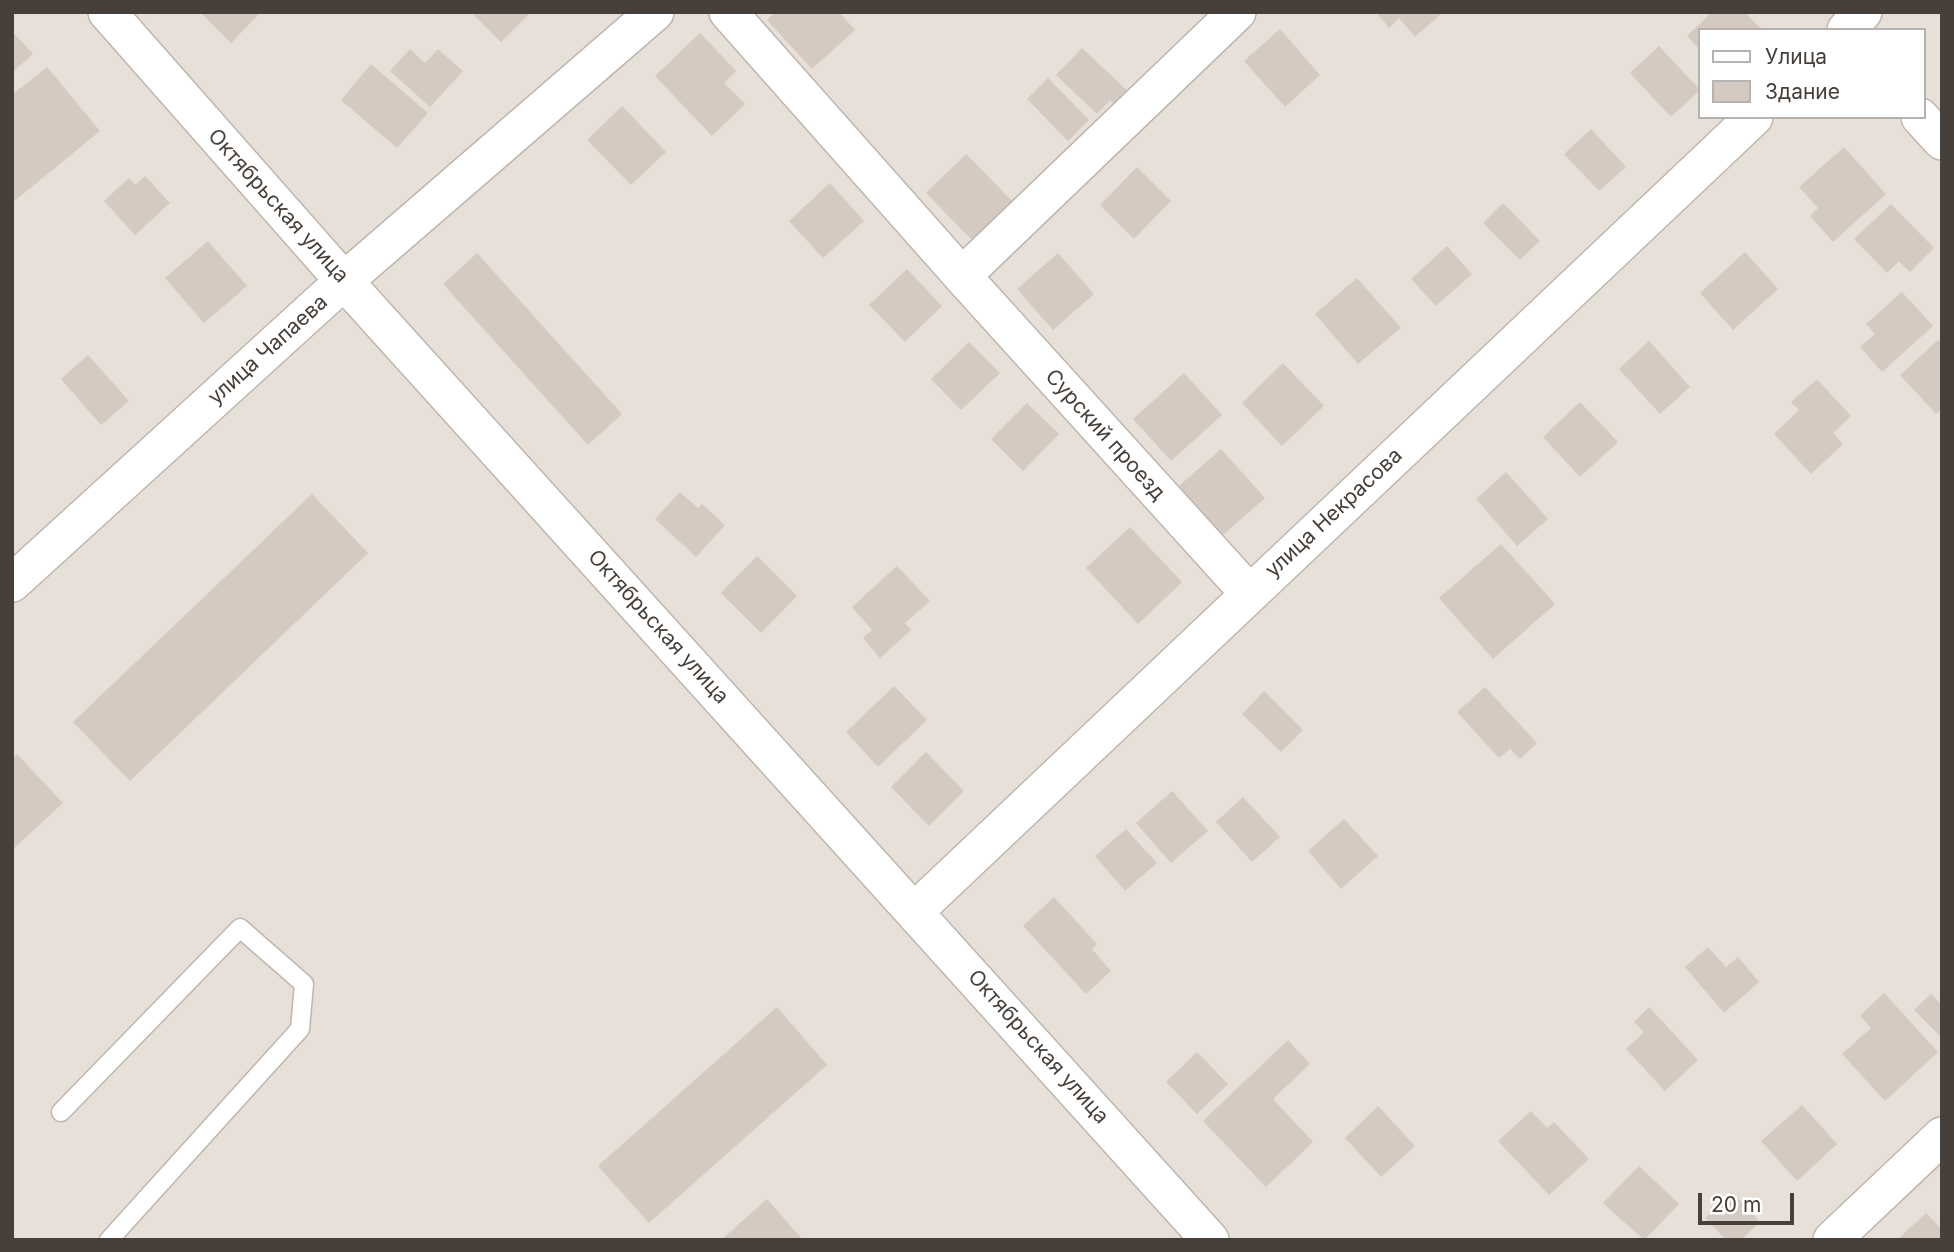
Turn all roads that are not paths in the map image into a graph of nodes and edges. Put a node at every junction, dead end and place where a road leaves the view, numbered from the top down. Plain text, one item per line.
1 (107, 12) edge
2 (655, 12) edge
3 (728, 12) edge
4 (1237, 12) edge
5 (1825, 12) edge
6 (1863, 12) edge
7 (1837, 28) edge
8 (1848, 28) edge
9 (1752, 119) edge
10 (1922, 119) edge
11 (1942, 141) edge
12 (962, 276) junction
13 (345, 281) junction
14 (12, 583) edge
15 (1249, 593) junction
16 (915, 911) junction
17 (61, 1112) dead end
18 (1942, 1136) edge
19 (109, 1240) edge
20 (1210, 1240) edge
21 (1832, 1240) edge

1 - 13 street, Октябрьская улица
2 - 13 street, улица Чапаева
3 - 12 street, Сурский проезд
4 - 12 street
5 - 7 street
6 - 8 street
9 - 15 street, улица Некрасова
10 - 11 street
12 - 15 street, Сурский проезд
13 - 14 street, улица Чапаева
13 - 16 street, Октябрьская улица
15 - 16 street, улица Некрасова
16 - 20 street, Октябрьская улица
17 - 19 lane
18 - 21 street

